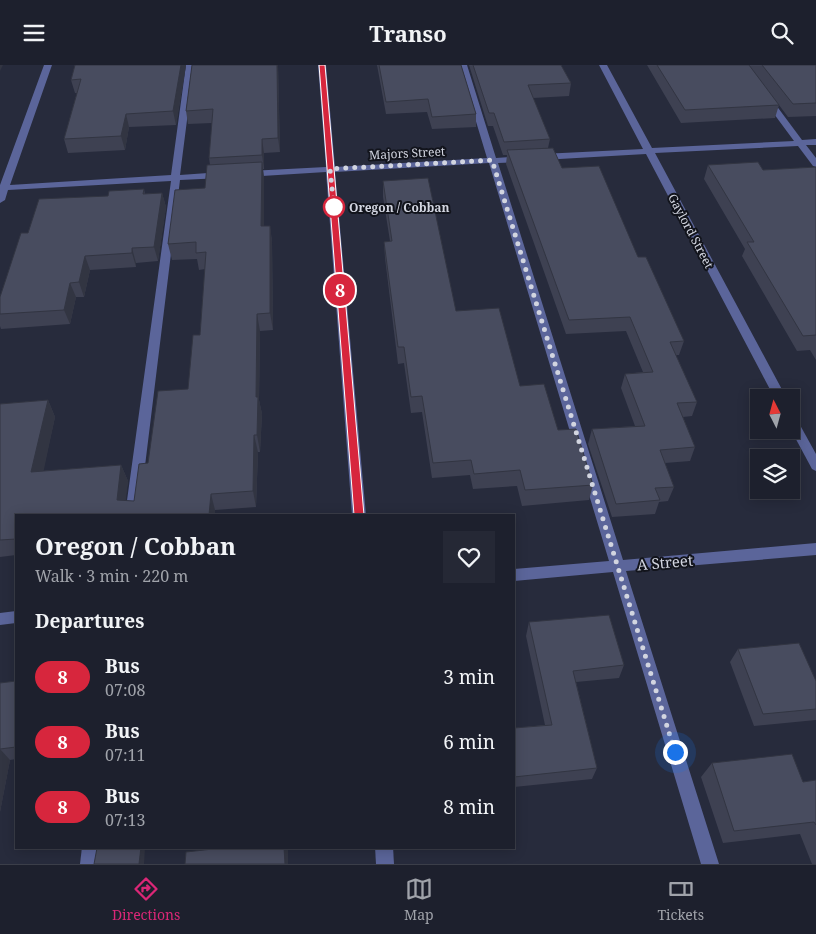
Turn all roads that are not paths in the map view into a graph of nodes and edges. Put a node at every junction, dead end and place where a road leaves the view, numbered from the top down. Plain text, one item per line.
1 (48, 65) edge
2 (190, 65) edge
3 (322, 65) edge
4 (463, 65) edge
5 (603, 65) edge
6 (760, 89) edge
7 (816, 142) edge
8 (800, 143) junction
9 (649, 151) junction
10 (492, 160) junction
11 (816, 164) edge
12 (330, 169) junction
13 (176, 178) junction
14 (2, 188) edge
15 (0, 200) edge
16 (776, 389) edge
17 (800, 436) edge
18 (816, 466) edge
19 (132, 514) edge
20 (359, 514) edge
21 (816, 549) edge
22 (618, 566) junction
23 (515, 575) edge
24 (15, 617) edge
25 (0, 619) edge
26 (91, 849) edge
27 (384, 849) edge
28 (89, 864) edge
29 (386, 864) edge
30 (710, 864) edge

1 - 14 street
2 - 13 street
3 - 12 street
4 - 10 street
5 - 9 street, Gaylord Street
6 - 8 street
7 - 8 street, Majors Street
8 - 9 street, Majors Street
8 - 11 street
9 - 10 street, Majors Street
9 - 16 street, Gaylord Street
10 - 12 street, Majors Street
10 - 22 street
12 - 13 street, Majors Street
12 - 20 street
13 - 14 street, Majors Street
13 - 19 street
14 - 15 street
17 - 18 street
21 - 22 street, A Street
22 - 23 street, A Street
22 - 30 street
24 - 25 street
26 - 28 street
27 - 29 street

